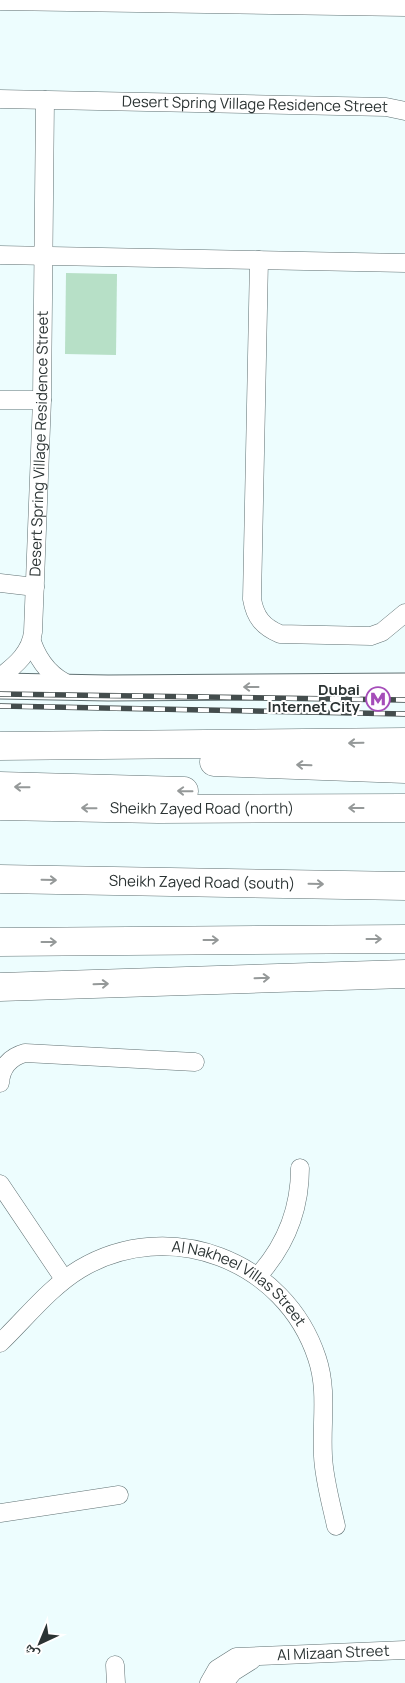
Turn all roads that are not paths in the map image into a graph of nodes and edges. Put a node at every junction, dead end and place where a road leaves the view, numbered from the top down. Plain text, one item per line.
1 (0, 1) edge
2 (405, 7) edge
3 (0, 100) edge
4 (45, 100) junction
5 (405, 111) edge
6 (0, 255) edge
7 (43, 256) junction
8 (259, 260) junction
9 (405, 263) edge
10 (0, 400) edge
11 (42, 400) junction
12 (0, 583) edge
13 (35, 587) junction
14 (405, 613) edge
15 (32, 637) junction
16 (0, 677) edge
17 (0, 686) edge
18 (405, 686) edge
19 (76, 687) junction
20 (405, 742) edge
21 (7, 746) edge
22 (405, 769) edge
23 (0, 786) edge
24 (0, 806) edge
25 (405, 808) edge
26 (302, 809) junction
27 (0, 879) edge
28 (405, 886) edge
29 (405, 939) edge
30 (0, 942) edge
31 (405, 974) edge
32 (0, 987) edge
33 (195, 1062) dead end
34 (0, 1083) edge
35 (300, 1168) dead end
36 (0, 1184) edge
37 (258, 1276) junction
38 (64, 1279) junction
39 (0, 1343) edge
40 (119, 1495) dead end
41 (0, 1513) edge
42 (336, 1526) dead end
43 (405, 1650) edge
44 (262, 1658) junction
45 (114, 1665) dead end
46 (116, 1683) edge
47 (210, 1683) edge
48 (224, 1683) edge

1 - 2 street
3 - 4 street, Desert Spring Village Residence Street
4 - 5 street, Desert Spring Village Residence Street
4 - 7 street, Desert Spring Village Residence Street
6 - 7 street
7 - 8 street
7 - 11 street, Desert Spring Village Residence Street
8 - 9 street
8 - 14 street
10 - 11 street
11 - 13 street, Desert Spring Village Residence Street
12 - 13 street
13 - 15 street, Desert Spring Village Residence Street
15 - 16 street
15 - 19 street
17 - 19 main road
18 -> 19 main road
20 -> 21 highway
22 -> 21 highway
26 -> 23 highway
26 -> 24 highway, Sheikh Zayed Road (north)
25 -> 26 highway, Sheikh Zayed Road (north)
27 -> 28 highway, Sheikh Zayed Road (south)
30 -> 29 highway
32 -> 31 highway
33 - 34 street
35 - 37 street
36 - 38 street
37 - 38 street, Al Nakheel Villas Street
37 - 42 street, Al Nakheel Villas Street
38 - 39 street, Al Nakheel Villas Street
40 - 41 street
43 - 44 street, Al Mizaan Street
44 - 47 street, Al Mizaan Street
44 - 48 street, Al Mizaan Street
45 - 46 street

